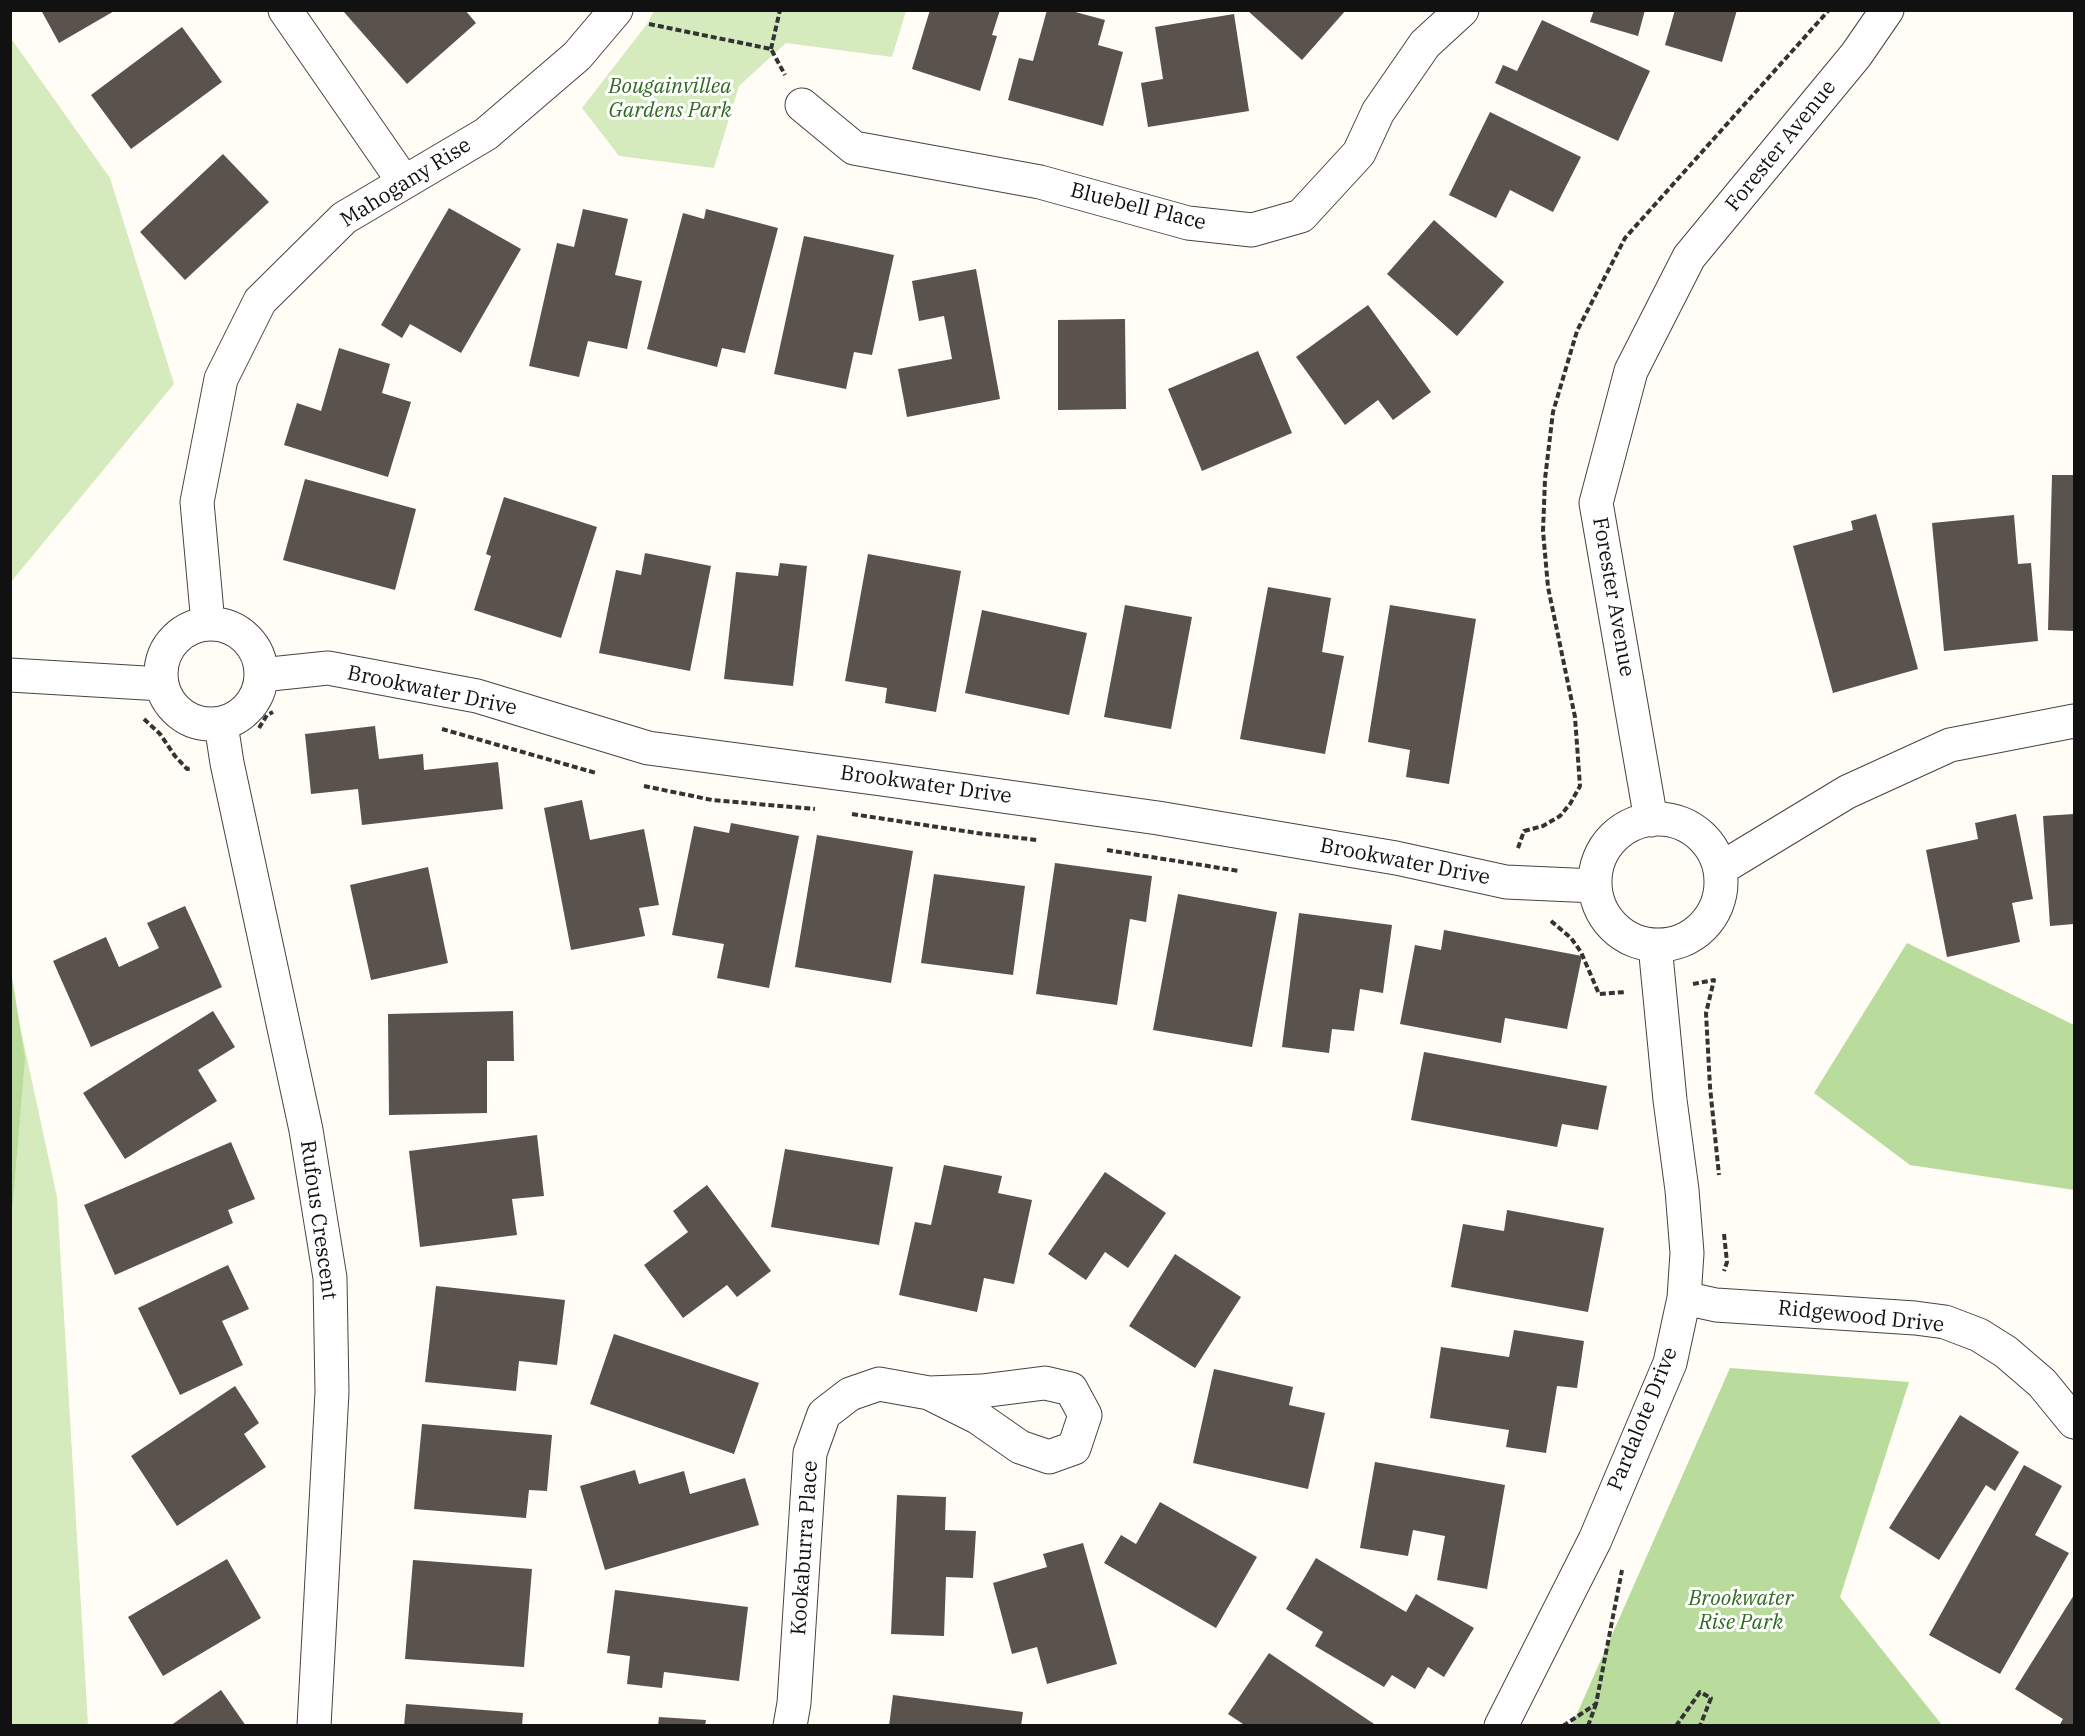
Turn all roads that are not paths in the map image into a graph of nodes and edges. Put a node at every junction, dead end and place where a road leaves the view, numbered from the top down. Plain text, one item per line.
1 (285, 10) edge
2 (1462, 10) edge
3 (1887, 10) edge
4 (1903, 10) edge
5 (613, 14) edge
6 (1856, 55) junction
7 (802, 105) road end
8 (404, 182) junction
9 (208, 624) junction
10 (10, 675) edge
11 (261, 675) junction
12 (162, 684) junction
13 (2074, 721) edge
14 (221, 724) junction
15 (1651, 820) junction
16 (1719, 869) junction
17 (1595, 886) junction
18 (1655, 945) junction
19 (1684, 1298) junction
20 (929, 1393) dead end
21 (2074, 1422) edge
22 (314, 1725) edge
23 (790, 1725) edge
24 (1501, 1725) edge

1 - 8 street
2 - 7 street, Bluebell Place
3 - 6 street, Forester Avenue
4 - 6 street, Forester Avenue
5 - 8 street, Mahogany Rise
6 - 15 street, Forester Avenue
8 - 9 street, Mahogany Rise
9 - 11 street
9 - 12 street
10 - 12 street
11 - 14 street
11 - 17 street, Brookwater Drive
12 - 14 street
13 - 16 street
14 - 22 street, Rufous Crescent
15 - 16 street
15 - 17 street
16 - 18 street
17 - 18 street
18 - 19 street, Pardalote Drive
19 - 21 street, Ridgewood Drive
19 - 24 street, Pardalote Drive
20 - 23 street, Kookaburra Place

